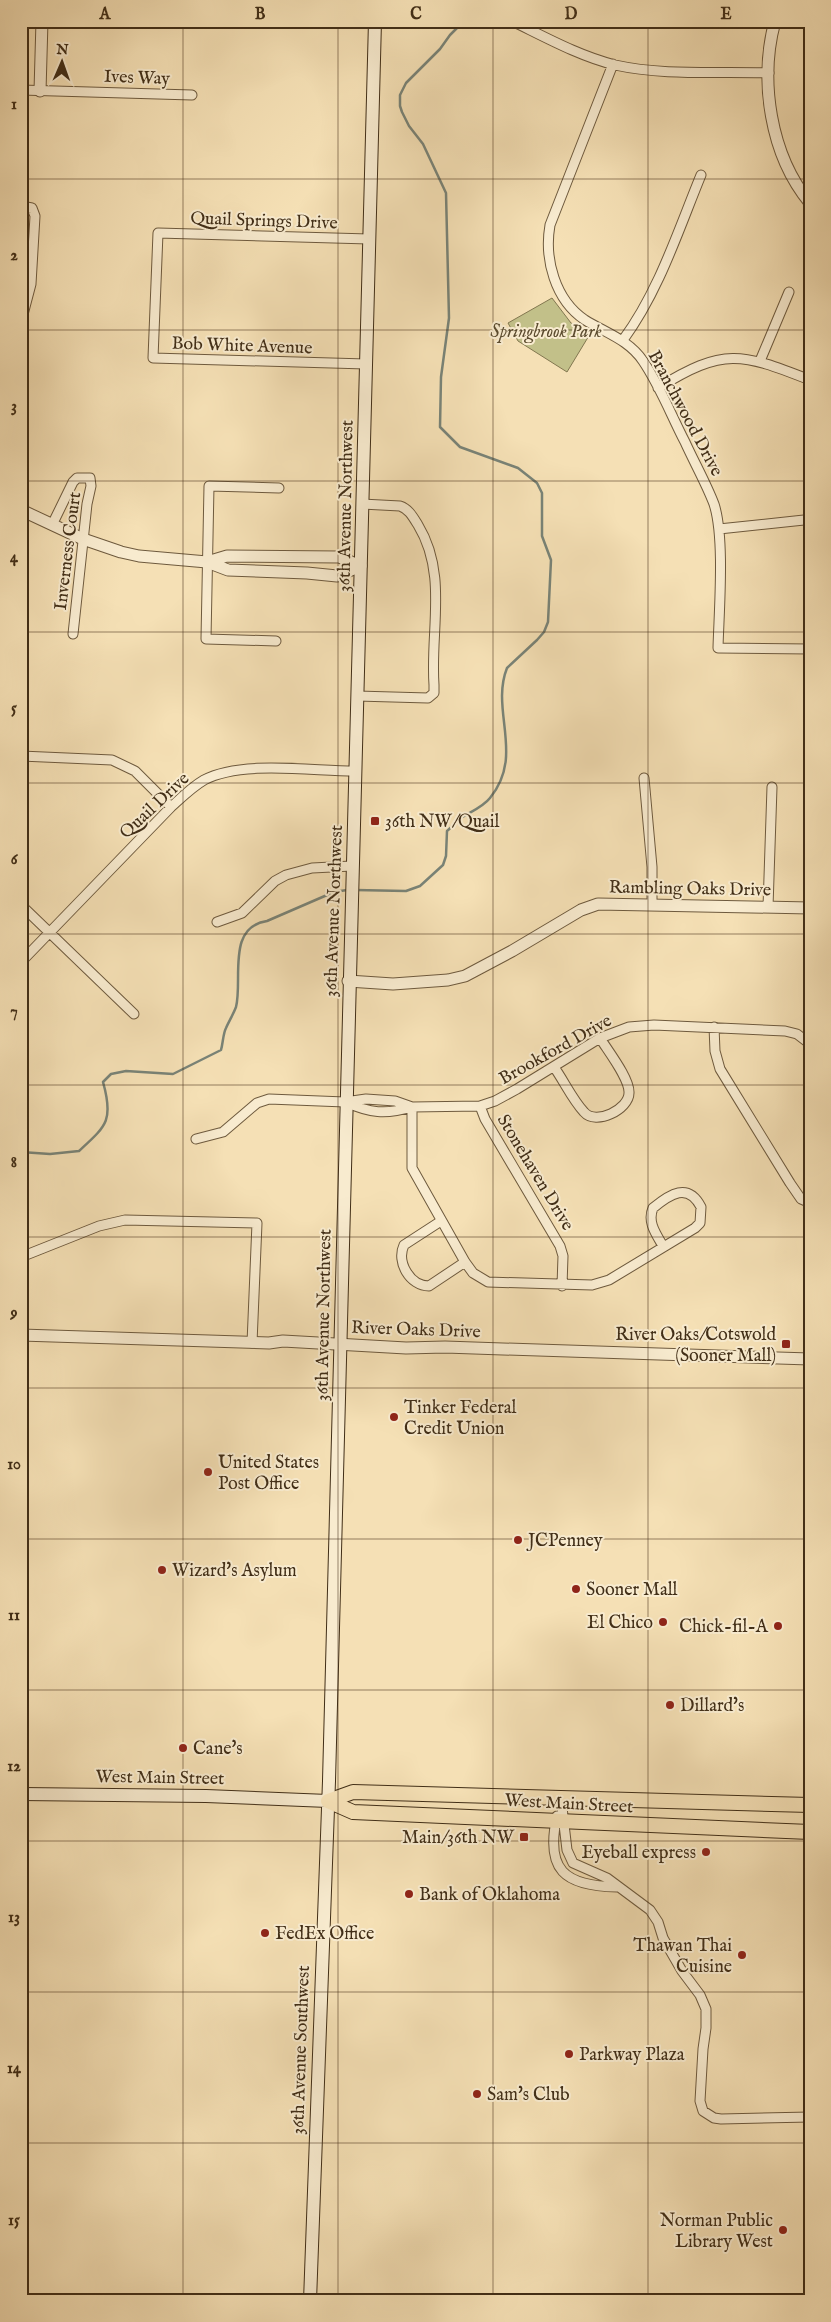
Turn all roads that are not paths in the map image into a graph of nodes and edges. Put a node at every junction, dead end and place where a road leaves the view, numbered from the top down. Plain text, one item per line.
1 (42, 21) edge
2 (375, 21) edge
3 (512, 21) edge
4 (775, 21) edge
5 (613, 64) junction
6 (769, 73) junction
7 (21, 90) edge
8 (40, 90) junction
9 (192, 95) dead end
10 (701, 175) dead end
11 (810, 203) edge
12 (25, 206) edge
13 (158, 233) joint
14 (369, 239) junction
15 (789, 292) dead end
16 (21, 322) edge
17 (623, 340) junction
18 (760, 361) junction
19 (366, 364) junction
20 (810, 380) edge
21 (658, 388) junction
22 (279, 488) dead end
23 (362, 504) junction
24 (21, 510) edge
25 (804, 520) dead end
26 (52, 525) junction
27 (719, 529) junction
28 (83, 539) junction
29 (207, 562) junction
30 (361, 566) junction
31 (73, 634) dead end
32 (276, 641) dead end
33 (810, 649) edge
34 (357, 696) junction
35 (21, 756) edge
36 (354, 771) junction
37 (644, 778) dead end
38 (772, 787) dead end
39 (171, 807) junction
40 (352, 866) junction
41 (652, 904) junction
42 (21, 905) edge
43 (768, 907) junction
44 (810, 908) edge
45 (217, 922) dead end
46 (50, 932) junction
47 (21, 962) edge
48 (348, 981) junction
49 (134, 1014) dead end
50 (714, 1027) junction
51 (806, 1035) edge
52 (600, 1038) junction
53 (810, 1044) edge
54 (554, 1066) junction
55 (345, 1102) junction
56 (480, 1106) junction
57 (412, 1107) junction
58 (196, 1139) dead end
59 (810, 1203) edge
60 (441, 1221) junction
61 (664, 1246) junction
62 (21, 1257) edge
63 (465, 1262) junction
64 (562, 1286) junction
65 (21, 1335) edge
66 (252, 1342) junction
67 (340, 1344) junction
68 (810, 1360) edge
69 (21, 1794) edge
70 (561, 1799) junction
71 (328, 1801) junction
72 (810, 1805) edge
73 (560, 1821) junction
74 (810, 1832) edge
75 (617, 1887) junction
76 (810, 2117) edge
77 (310, 2301) edge

1 - 8 street
2 - 14 main road, 36th Avenue Northwest
3 - 5 street
4 - 6 street
5 - 6 street
5 - 17 street, Branchwood Drive
6 - 11 street
7 - 8 street, Ives Way
8 - 9 street, Ives Way
10 - 17 street
12 - 16 street
13 - 14 street, Quail Springs Drive
13 - 19 street, Bob White Avenue
14 - 19 main road, 36th Avenue Northwest
15 - 18 street
17 - 21 street, Branchwood Drive
18 - 20 street
18 - 21 street
19 - 23 main road, 36th Avenue Northwest
21 - 27 street, Branchwood Drive
22 - 29 street
23 - 30 main road, 36th Avenue Northwest
23 - 34 street
24 - 26 street
25 - 27 street
26 - 28 street
26 - 28 street, Inverness Court
27 - 33 street, Branchwood Drive
28 - 29 street
28 - 31 street, Inverness Court
29 - 30 street
29 - 30 street
29 - 32 street
30 - 34 main road, 36th Avenue Northwest
34 - 36 main road, 36th Avenue Northwest
35 - 39 street
36 - 39 street, Quail Drive
36 - 40 main road, 36th Avenue Northwest
37 - 41 street
38 - 43 street
39 - 46 street, Quail Drive
40 - 45 street
40 - 48 main road, 36th Avenue Northwest
41 - 43 street, Rambling Oaks Drive
41 - 48 street, Rambling Oaks Drive
42 - 46 street
43 - 44 street, Rambling Oaks Drive
46 - 47 street, Quail Drive
46 - 49 street
48 - 55 main road, 36th Avenue Northwest
50 - 51 street, Brookford Drive
50 - 52 street, Brookford Drive
50 - 59 street
51 - 53 street
52 - 54 street, Brookford Drive
52 - 54 street
54 - 56 street, Brookford Drive
55 - 57 street, Brookford Drive
55 - 58 street, Brookford Drive
55 - 67 main road, 36th Avenue Northwest
56 - 57 street, Brookford Drive
56 - 64 street, Stonehaven Drive
57 - 60 street
60 - 63 street
60 - 63 street
61 - 61 street
61 - 64 street
62 - 66 street
63 - 64 street
65 - 66 street, River Oaks Drive
66 - 67 street, River Oaks Drive
67 - 68 street, River Oaks Drive
67 - 71 main road, 36th Avenue Northwest
69 - 71 main road, West Main Street
70 - 71 main road, West Main Street
70 - 72 main road, West Main Street
70 - 73 street
71 - 73 main road, West Main Street
71 - 77 main road, 36th Avenue Southwest
73 - 74 main road, West Main Street
73 - 75 street
73 - 75 street
75 - 76 street

